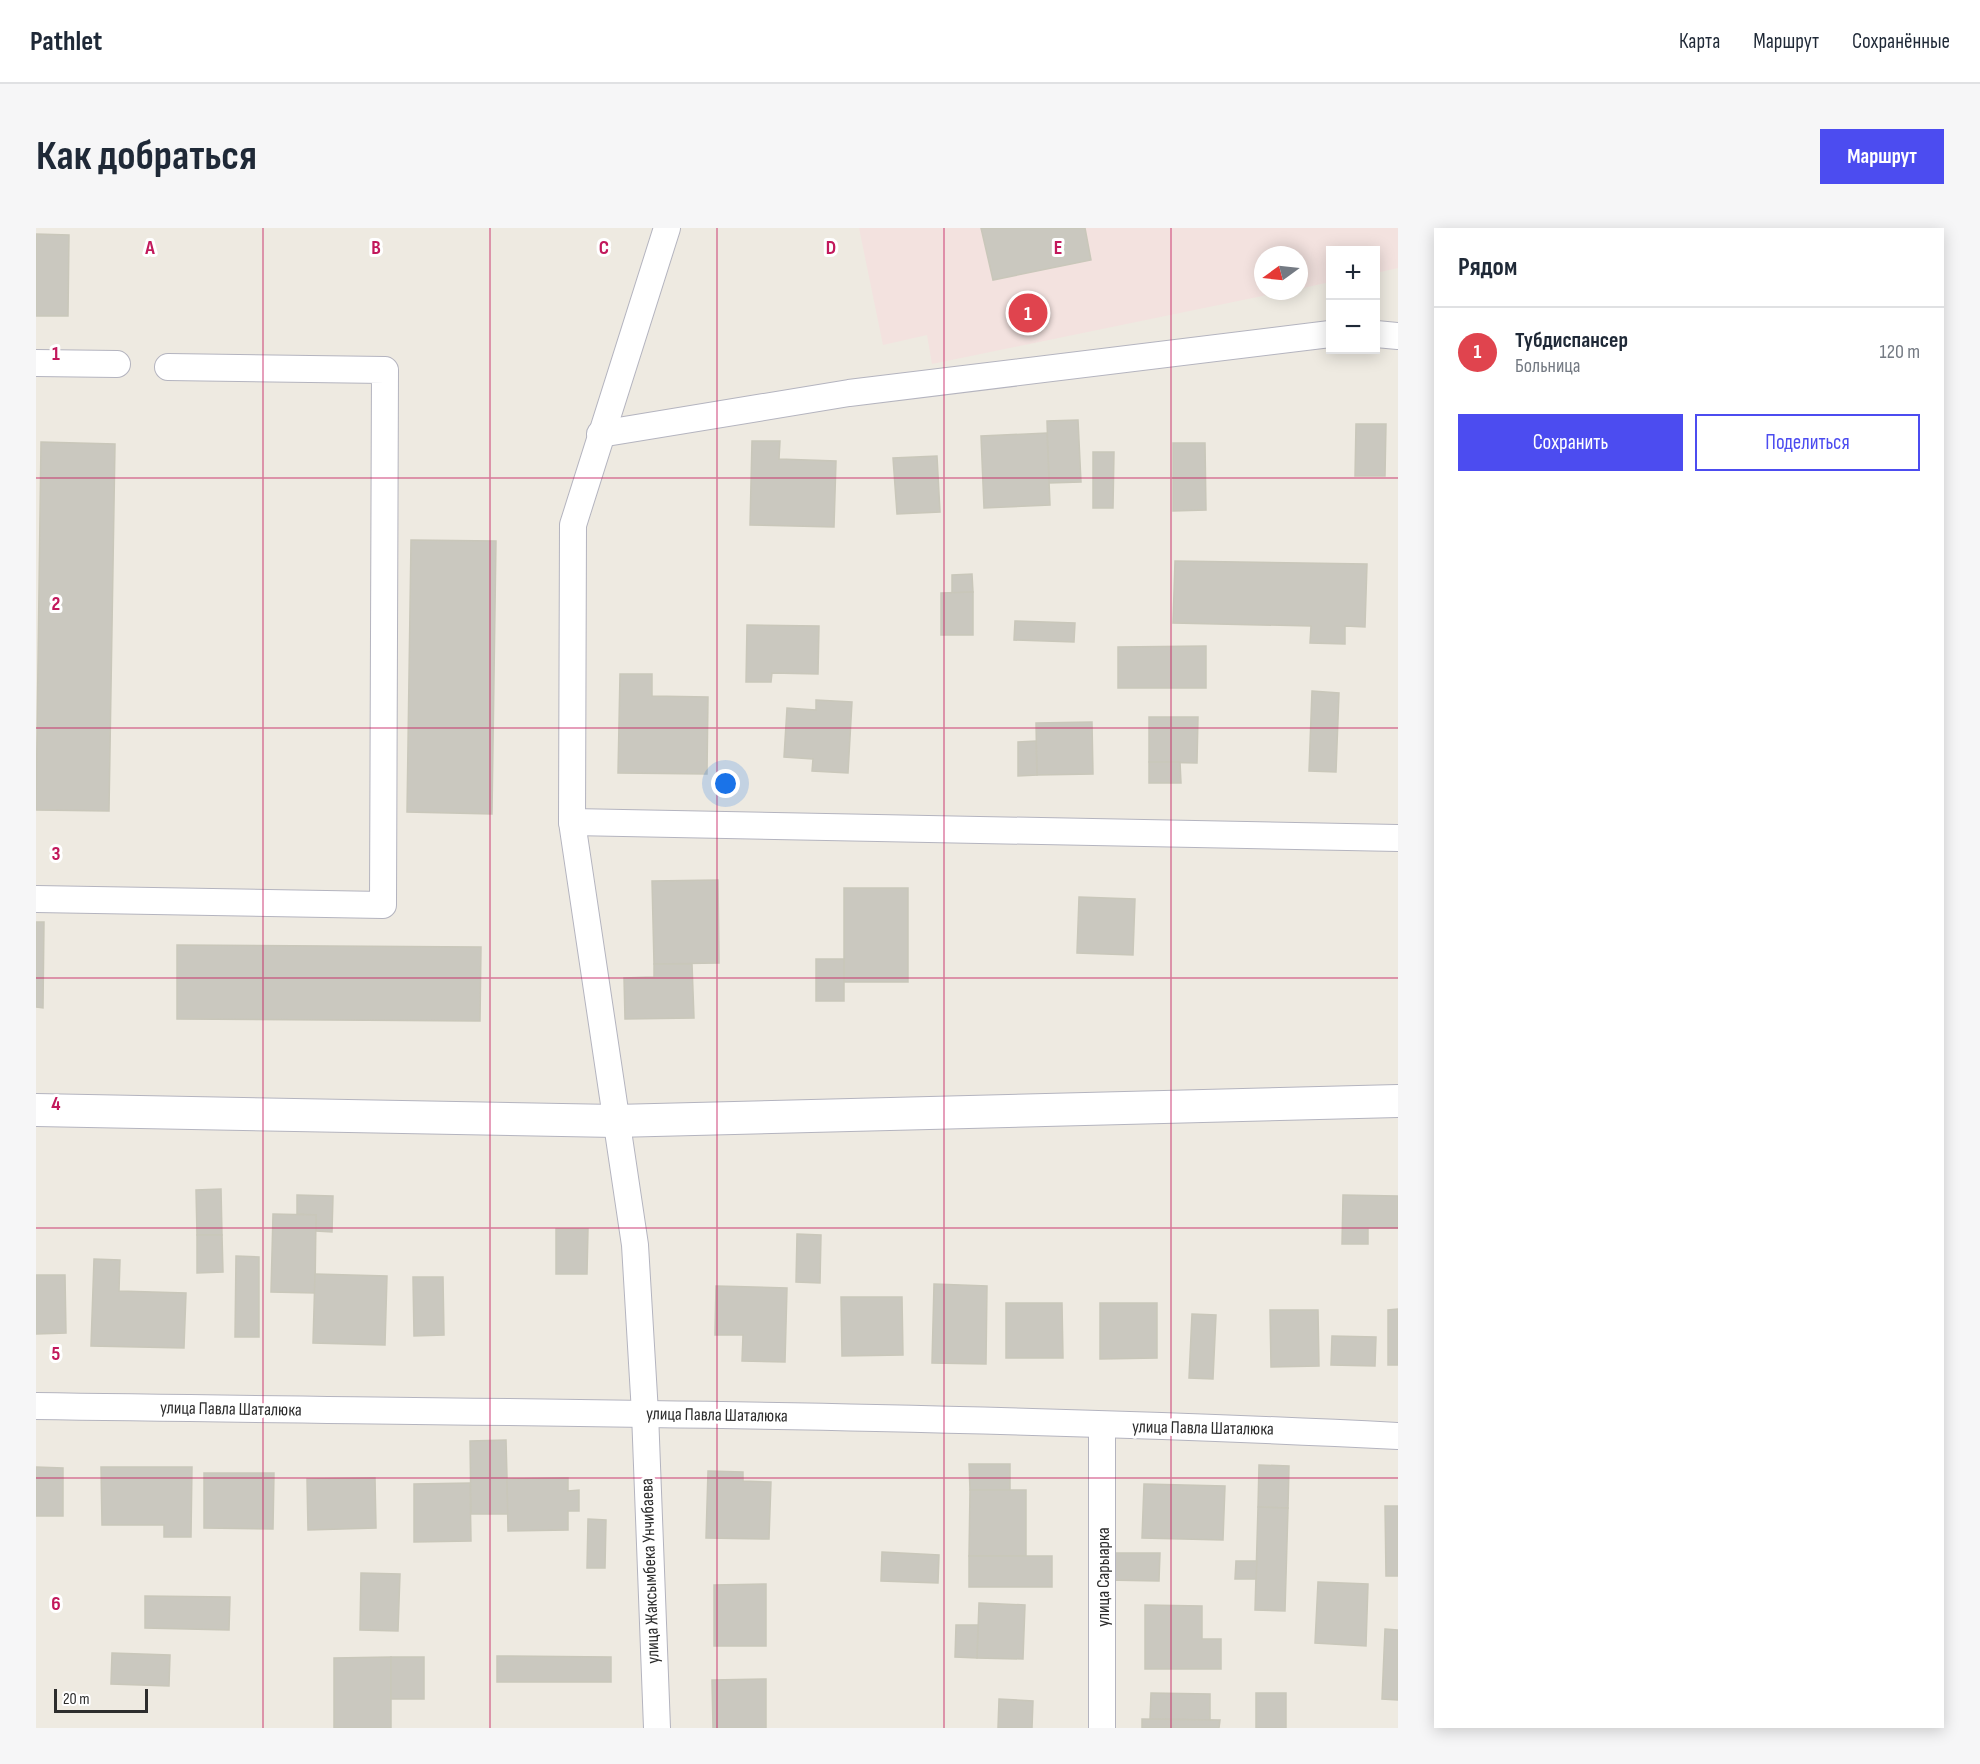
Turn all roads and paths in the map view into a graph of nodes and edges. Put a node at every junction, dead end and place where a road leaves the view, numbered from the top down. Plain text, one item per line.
1 (667, 228) edge
2 (1326, 334) edge
3 (1380, 334) edge
4 (1398, 336) edge
5 (36, 363) edge
6 (117, 364) dead end
7 (168, 367) dead end
8 (600, 434) junction
9 (572, 822) junction
10 (1398, 838) edge
11 (36, 899) edge
12 (1398, 1101) edge
13 (36, 1110) edge
14 (615, 1121) junction
15 (36, 1406) edge
16 (645, 1413) junction
17 (1102, 1426) junction
18 (1398, 1436) edge
19 (657, 1728) edge
20 (1102, 1728) edge

1 - 8 street, улица Жаксымбека Унчибаева
2 - 8 street
3 - 4 street
5 - 6 street
7 - 11 street
8 - 9 street, улица Жаксымбека Унчибаева
9 - 10 street
9 - 14 street, улица Жаксымбека Унчибаева
12 - 14 street
13 - 14 street
14 - 16 street, улица Жаксымбека Унчибаева
15 - 16 street, улица Павла Шаталюка
16 - 17 street, улица Павла Шаталюка
16 - 19 street, улица Жаксымбека Унчибаева
17 - 18 street, улица Павла Шаталюка
17 - 20 street, улица Сарыарка

